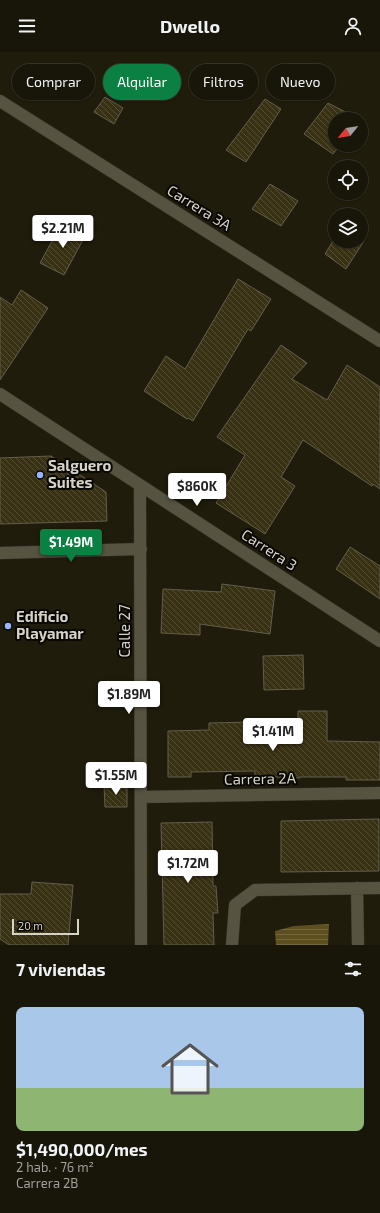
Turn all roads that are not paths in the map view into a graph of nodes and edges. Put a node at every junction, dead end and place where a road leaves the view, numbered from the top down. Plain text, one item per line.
1 (0, 101) edge
2 (380, 341) edge
3 (0, 394) edge
4 (140, 485) junction
5 (141, 549) junction
6 (0, 553) edge
7 (380, 641) edge
8 (380, 793) edge
9 (141, 797) junction
10 (357, 888) junction
11 (380, 888) edge
12 (142, 945) edge
13 (232, 945) edge
14 (358, 945) edge

1 - 2 street, Carrera 3A
3 - 4 street, Carrera 3
4 - 5 street, Calle 27
4 - 7 street, Carrera 3
5 - 6 street
5 - 9 street, Calle 27
8 - 9 street, Carrera 2A
9 - 12 street, Calle 27
10 - 11 street
10 - 13 street
10 - 14 street

